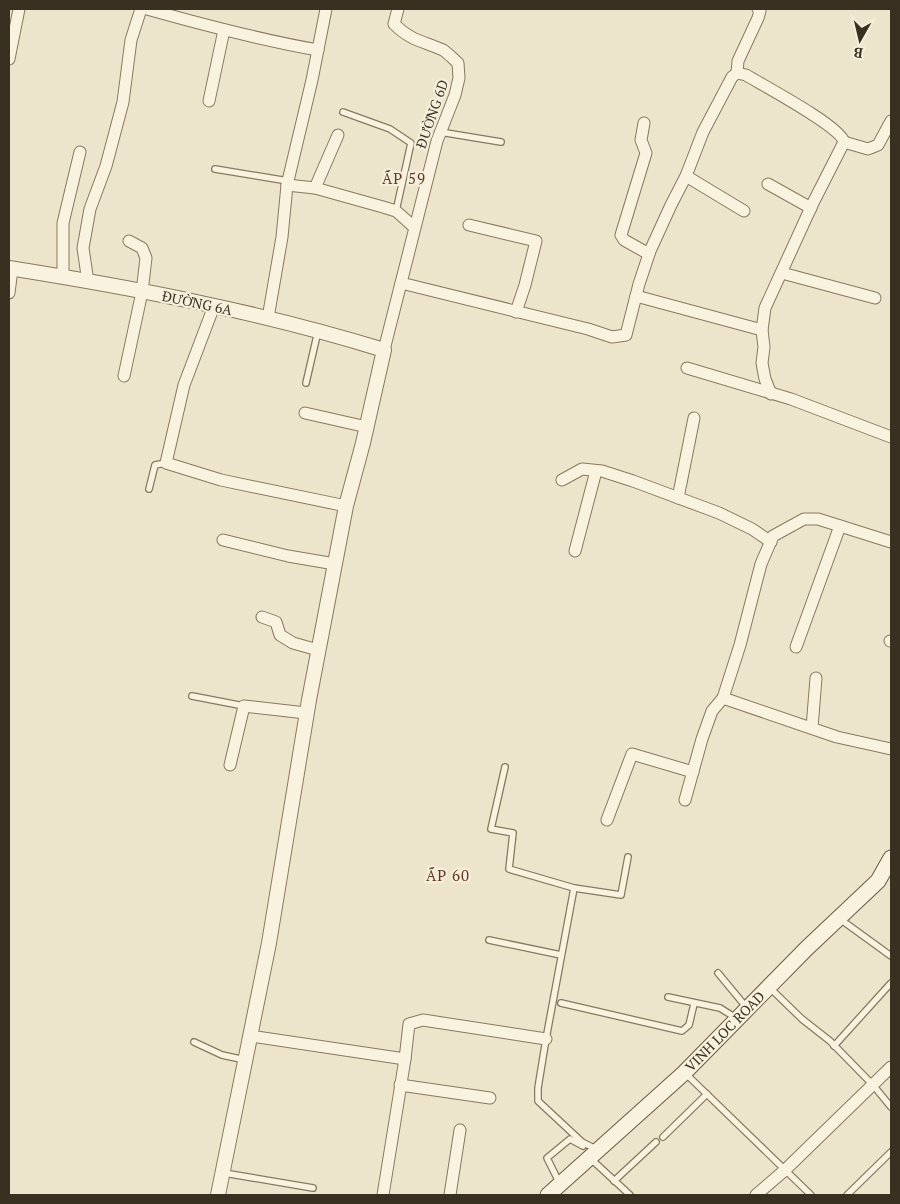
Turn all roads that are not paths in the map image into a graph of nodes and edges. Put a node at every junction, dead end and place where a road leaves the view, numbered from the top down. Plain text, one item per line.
1 (20, 9) edge
2 (141, 9) edge
3 (147, 9) edge
4 (326, 9) edge
5 (398, 9) edge
6 (758, 9) edge
7 (224, 30) junction
8 (318, 50) junction
9 (9, 59) edge
10 (737, 73) junction
11 (209, 101) dead end
12 (343, 112) dead end
13 (891, 121) edge
14 (644, 123) dead end
15 (440, 132) junction
16 (338, 135) dead end
17 (502, 142) dead end
18 (844, 142) junction
19 (80, 152) dead end
20 (215, 169) dead end
21 (686, 176) junction
22 (287, 183) junction
23 (768, 184) dead end
24 (315, 188) junction
25 (811, 208) junction
26 (396, 211) junction
27 (744, 211) dead end
28 (469, 225) dead end
29 (414, 227) junction
30 (130, 241) dead end
31 (649, 254) junction
32 (10, 268) edge
33 (782, 273) junction
34 (63, 277) junction
35 (88, 282) junction
36 (401, 283) junction
37 (142, 292) junction
38 (9, 293) edge
39 (636, 296) junction
40 (875, 298) dead end
41 (214, 306) junction
42 (516, 312) junction
43 (268, 318) junction
44 (762, 330) junction
45 (318, 331) junction
46 (384, 350) junction
47 (687, 368) dead end
48 (124, 376) dead end
49 (306, 383) dead end
50 (771, 394) junction
51 (305, 413) dead end
52 (694, 418) dead end
53 (367, 427) junction
54 (891, 437) edge
55 (166, 463) junction
56 (596, 471) junction
57 (562, 480) dead end
58 (149, 489) dead end
59 (678, 498) junction
60 (346, 506) junction
61 (840, 526) junction
62 (223, 540) dead end
63 (771, 542) junction
64 (891, 542) edge
65 (576, 551) dead end
66 (335, 564) junction
67 (262, 617) dead end
68 (796, 647) dead end
69 (318, 650) junction
70 (816, 678) dead end
71 (192, 696) dead end
72 (723, 698) junction
73 (244, 706) junction
74 (306, 713) junction
75 (812, 728) junction
76 (891, 749) edge
77 (230, 765) dead end
78 (505, 767) dead end
79 (693, 772) junction
80 (685, 800) dead end
81 (607, 820) dead end
82 (628, 857) dead end
83 (891, 858) edge
84 (574, 888) junction
85 (838, 918) junction
86 (489, 940) dead end
87 (561, 955) junction
88 (891, 956) edge
89 (718, 973) dead end
90 (891, 983) edge
91 (769, 987) junction
92 (668, 998) dead end
93 (561, 1003) dead end
94 (694, 1004) junction
95 (741, 1013) junction
96 (251, 1036) junction
97 (546, 1039) junction
98 (194, 1042) dead end
99 (834, 1046) junction
100 (405, 1059) junction
101 (245, 1060) junction
102 (891, 1066) edge
103 (684, 1072) junction
104 (400, 1085) junction
105 (873, 1085) junction
106 (707, 1094) junction
107 (490, 1098) dead end
108 (891, 1107) edge
109 (460, 1130) dead end
110 (663, 1137) dead end
111 (656, 1142) dead end
112 (891, 1152) edge
113 (594, 1153) junction
114 (785, 1170) junction
115 (222, 1173) junction
116 (614, 1181) junction
117 (560, 1184) junction
118 (313, 1188) dead end
119 (218, 1195) edge
120 (383, 1195) edge
121 (450, 1195) edge
122 (548, 1195) edge
123 (630, 1195) edge
124 (756, 1195) edge
125 (811, 1195) edge
126 (847, 1195) edge

1 - 9 street
2 - 35 street
3 - 7 street
4 - 8 street
5 - 15 street, ĐƯỜNG 6D
6 - 10 street
7 - 8 street
7 - 11 street
8 - 22 street
10 - 18 street
10 - 21 street
12 - 26 lane
13 - 18 street
14 - 31 street
15 - 17 lane
15 - 29 street, ĐƯỜNG 6D
16 - 24 street
18 - 25 street
19 - 34 street
20 - 22 lane
21 - 27 street
21 - 31 street
22 - 24 street
22 - 43 street
23 - 25 street
24 - 26 street
25 - 33 street
26 - 29 street
28 - 42 street
29 - 36 street, ĐƯỜNG 6D
30 - 37 street
31 - 39 street
32 - 34 street, ĐƯỜNG 6A
32 - 38 street
33 - 40 street
33 - 44 street
34 - 35 street, ĐƯỜNG 6A
35 - 37 street, ĐƯỜNG 6A
36 - 42 street
36 - 46 street, ĐƯỜNG 6D
37 - 41 street, ĐƯỜNG 6A
37 - 48 street
39 - 42 street
39 - 44 street
41 - 43 street, ĐƯỜNG 6A
41 - 55 street
43 - 45 street, ĐƯỜNG 6A
44 - 50 street
45 - 46 street, ĐƯỜNG 6A
45 - 49 lane
46 - 53 street
47 - 50 street
50 - 54 street
51 - 53 street
52 - 59 street
53 - 60 street
55 - 58 lane
55 - 60 street
56 - 57 street
56 - 59 street
56 - 65 street
59 - 63 street
60 - 66 street
61 - 63 street
61 - 64 street
61 - 68 street
62 - 66 street
63 - 72 street
66 - 69 street
67 - 69 street
69 - 74 street
70 - 75 street
71 - 73 lane
72 - 75 street
72 - 79 street
73 - 74 street
73 - 77 street
74 - 96 street
75 - 76 street
78 - 84 lane
79 - 80 street
79 - 81 street
82 - 84 lane
83 - 85 main road, VINH LOC ROAD
84 - 87 lane
85 - 88 lane
85 - 91 main road, VINH LOC ROAD
86 - 87 lane
87 - 97 lane
89 - 95 lane
90 - 99 lane
91 - 95 main road, VINH LOC ROAD
91 - 99 lane
92 - 94 lane
93 - 94 lane
94 - 95 lane
95 - 103 main road, VINH LOC ROAD
96 - 100 street
96 - 101 street
97 - 100 street
97 - 113 lane
98 - 101 lane
99 - 105 lane
100 - 104 street
101 - 115 street
102 - 105 street
103 - 106 lane
103 - 113 main road, VINH LOC ROAD
104 - 107 street
104 - 120 street
105 - 108 lane
105 - 114 street
106 - 110 lane
106 - 114 lane
109 - 121 street
111 - 116 lane
112 - 126 lane
113 - 116 lane
113 - 117 main road, VINH LOC ROAD
113 - 117 lane
114 - 124 street
114 - 125 lane
115 - 118 lane
115 - 119 street
116 - 123 lane
117 - 122 main road, VINH LOC ROAD

